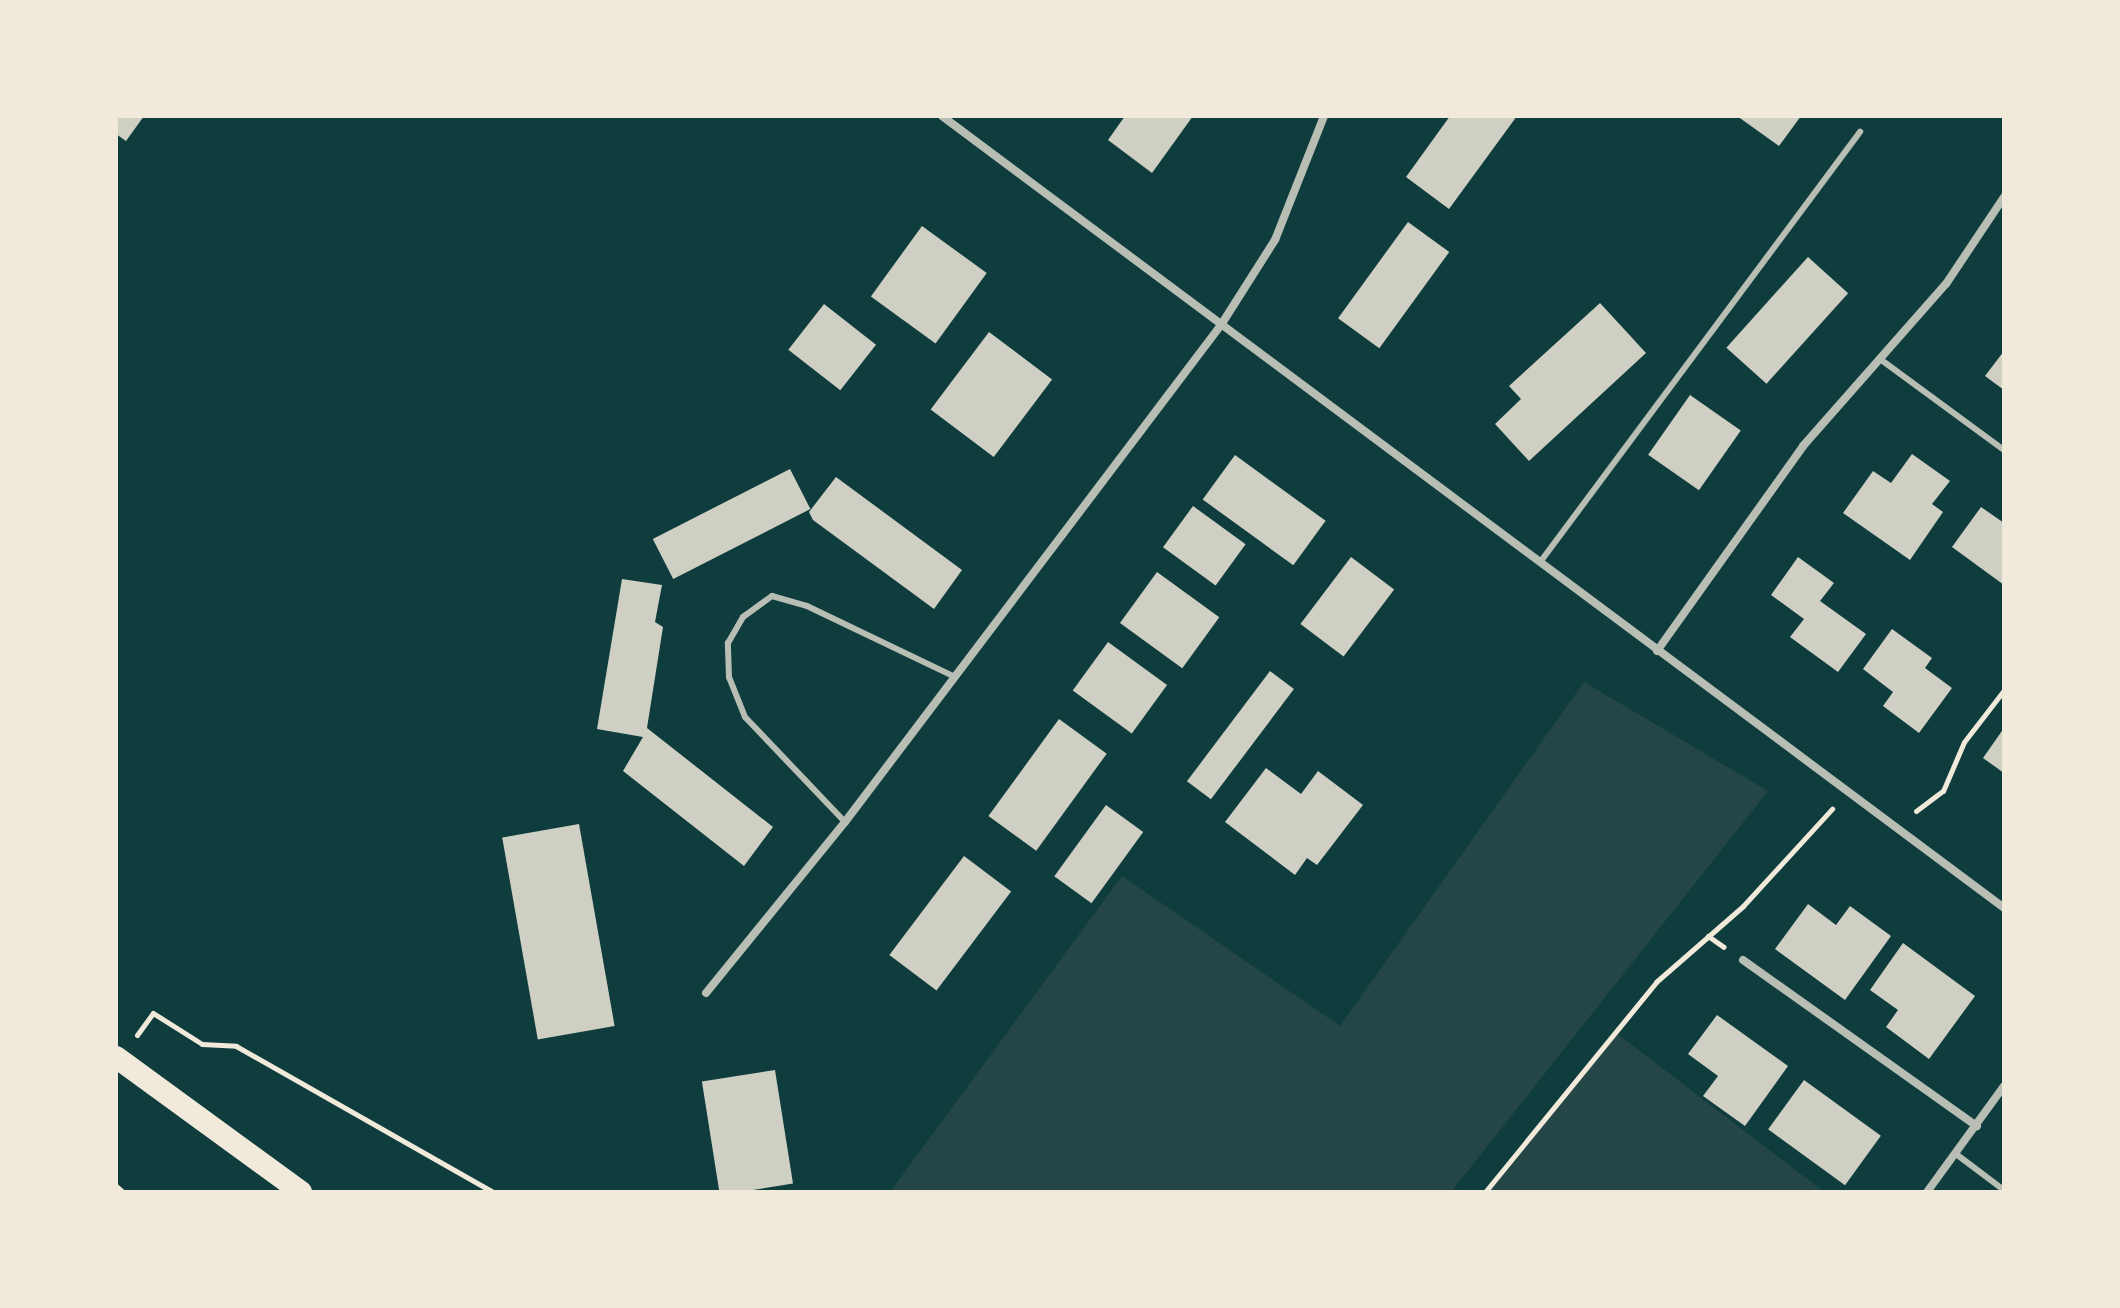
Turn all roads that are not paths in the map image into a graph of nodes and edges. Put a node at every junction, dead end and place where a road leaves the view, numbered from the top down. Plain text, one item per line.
1 (942, 116) edge
2 (1324, 116) edge
3 (1860, 132) dead end
4 (2004, 197) edge
5 (1221, 325) junction
6 (1880, 359) junction
7 (2004, 450) edge
8 (1541, 561) junction
9 (1657, 651) junction
10 (955, 677) junction
11 (845, 822) junction
12 (2004, 908) edge
13 (1743, 960) dead end
14 (706, 993) dead end
15 (118, 1059) edge
16 (2004, 1086) edge
17 (1977, 1126) junction
18 (1956, 1154) junction
19 (2004, 1190) edge
20 (301, 1192) edge
21 (1927, 1192) edge

1 - 5 street
2 - 5 street
3 - 8 lane
4 - 6 street
5 - 8 street
5 - 10 street
6 - 7 lane
6 - 9 street
8 - 9 street
9 - 12 street
10 - 11 street
10 - 11 lane
11 - 14 street
13 - 17 street
15 - 20 highway
16 - 17 street
17 - 18 street
18 - 19 lane
18 - 21 street

